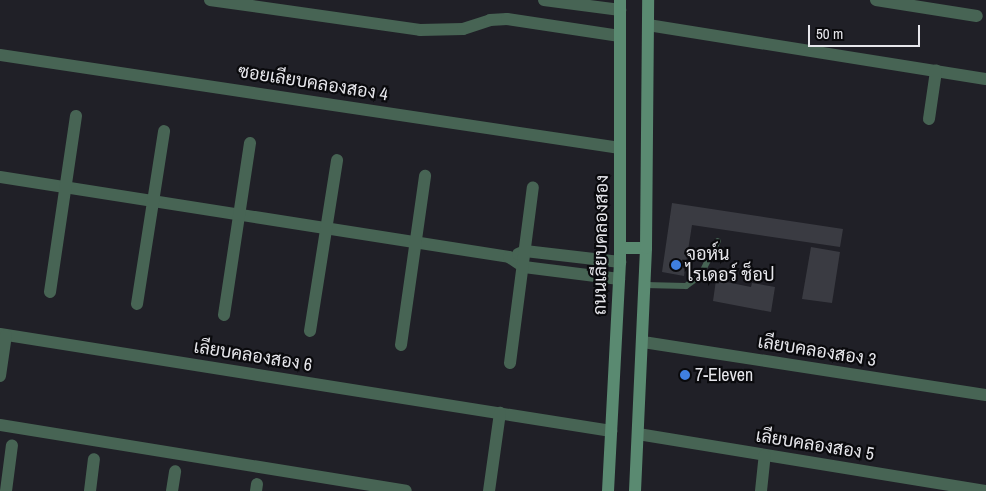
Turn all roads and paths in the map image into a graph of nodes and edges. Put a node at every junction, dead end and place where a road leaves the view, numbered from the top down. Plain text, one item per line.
1 (210, 0) edge
2 (544, 0) edge
3 (648, 0) edge
4 (876, 0) edge
5 (620, 5) edge
6 (977, 16) dead end
7 (648, 25) junction
8 (620, 36) junction
9 (0, 55) edge
10 (936, 71) junction
11 (986, 79) edge
12 (76, 116) dead end
13 (928, 119) dead end
14 (164, 131) dead end
15 (250, 143) dead end
16 (620, 148) junction
17 (336, 160) dead end
18 (425, 176) dead end
19 (0, 177) edge
20 (533, 187) dead end
21 (65, 188) junction
22 (153, 201) junction
23 (240, 215) junction
24 (326, 229) junction
25 (718, 242) dead end
26 (416, 243) junction
27 (620, 248) junction
28 (646, 248) junction
29 (525, 251) junction
30 (509, 257) junction
31 (620, 262) junction
32 (524, 267) junction
33 (619, 279) junction
34 (645, 286) junction
35 (50, 292) dead end
36 (137, 304) dead end
37 (224, 315) dead end
38 (310, 331) dead end
39 (3, 334) edge
40 (643, 342) junction
41 (401, 346) dead end
42 (510, 363) dead end
43 (0, 376) edge
44 (986, 395) edge
45 (500, 413) junction
46 (0, 425) edge
47 (611, 431) junction
48 (638, 434) junction
49 (12, 445) dead end
50 (766, 455) junction
51 (94, 459) dead end
52 (175, 471) dead end
53 (6, 491) edge
54 (90, 491) edge
55 (172, 491) edge
56 (406, 491) edge
57 (489, 491) edge
58 (608, 491) edge
59 (635, 491) edge
60 (761, 491) edge
61 (986, 491) edge

1 - 8 street
2 - 5 street
3 - 7 main road
4 - 6 street
5 - 8 main road, ถนนเลียบคลองสอง
7 - 10 street
7 - 28 main road
8 - 16 main road, ถนนเลียบคลองสอง
9 - 16 street, ซอยเลียบคลองสอง 4
10 - 11 street
10 - 13 street
12 - 21 street
14 - 22 street
15 - 23 street
16 - 27 main road, ถนนเลียบคลองสอง
17 - 24 street
18 - 26 street
19 - 21 street
20 - 29 street
21 - 22 street
21 - 35 street
22 - 23 street
22 - 36 street
23 - 24 street
23 - 37 street
24 - 26 street
24 - 38 street
25 - 34 lane
26 - 30 street
26 - 41 street
27 - 28 main road
27 - 31 main road, ถนนเลียบคลองสอง
28 - 34 main road
29 - 30 street
29 - 31 street
29 - 32 street
30 - 32 street
31 - 33 main road, ถนนเลียบคลองสอง
32 - 33 street
32 - 42 street
33 - 47 main road, ถนนเลียบคลองสอง
34 - 40 main road
39 - 43 street
39 - 45 street, เลียบคลองสอง 6
40 - 44 street, เลียบคลองสอง 3
40 - 48 main road
45 - 47 street, เลียบคลองสอง 6
45 - 57 street
46 - 56 street
47 - 58 main road, ถนนเลียบคลองสอง
48 - 50 street, เลียบคลองสอง 5
48 - 59 main road
49 - 53 street
50 - 60 street
50 - 61 street, เลียบคลองสอง 5
51 - 54 street
52 - 55 street

